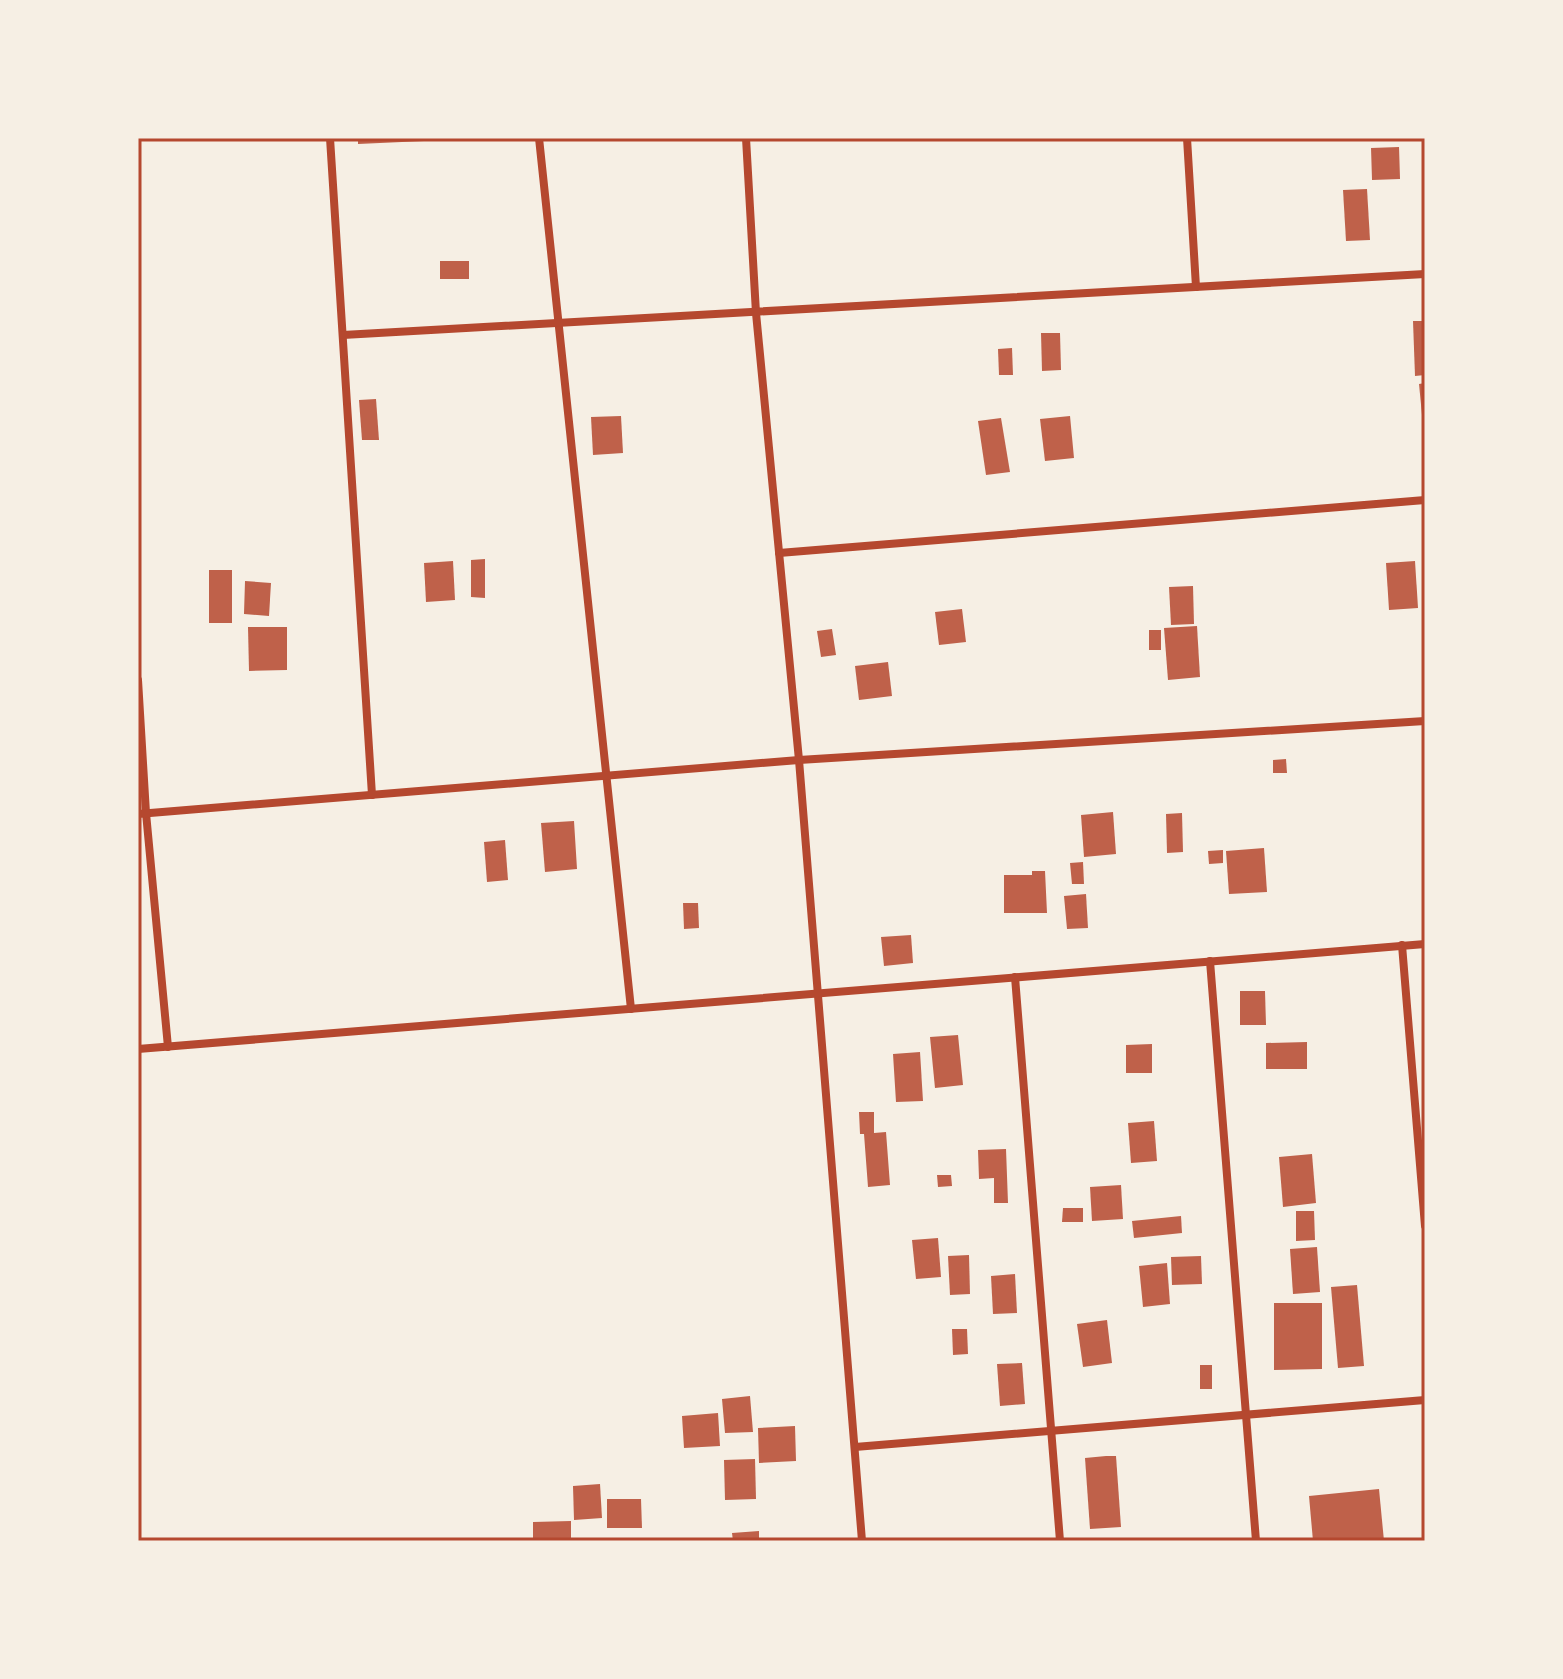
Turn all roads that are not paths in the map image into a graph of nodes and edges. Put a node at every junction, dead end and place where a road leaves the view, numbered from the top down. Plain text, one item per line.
1 (330, 138) edge
2 (539, 138) edge
3 (746, 138) edge
4 (1187, 138) edge
5 (1425, 274) edge
6 (1196, 287) junction
7 (756, 313) junction
8 (559, 324) junction
9 (343, 335) junction
10 (1425, 500) edge
11 (779, 553) junction
12 (138, 680) edge
13 (1425, 721) edge
14 (799, 760) junction
15 (607, 776) junction
16 (372, 795) junction
17 (142, 814) edge
18 (1425, 944) edge
19 (1402, 945) junction
20 (1210, 961) junction
21 (1015, 977) junction
22 (818, 994) junction
23 (631, 1009) junction
24 (168, 1047) junction
25 (138, 1049) edge
26 (1425, 1226) edge
27 (1425, 1400) edge
28 (1246, 1414) junction
29 (1051, 1431) junction
30 (855, 1447) junction
31 (862, 1541) edge
32 (1060, 1541) edge
33 (1256, 1541) edge

1 - 9 street
2 - 8 street
3 - 7 street
4 - 6 street
5 - 6 street
6 - 7 street
7 - 8 street
7 - 11 street
8 - 9 street
8 - 15 street
9 - 16 street
10 - 11 street
11 - 14 street
12 - 17 street
13 - 14 street
14 - 15 street
14 - 22 street
15 - 16 street
15 - 23 street
16 - 17 street
17 - 24 street
18 - 19 street
19 - 20 street
19 - 26 street
20 - 21 street
20 - 28 street
21 - 22 street
21 - 29 street
22 - 23 street
22 - 30 street
23 - 24 street
24 - 25 street
27 - 28 street
28 - 29 street
28 - 33 street
29 - 30 street
29 - 32 street
30 - 31 street

